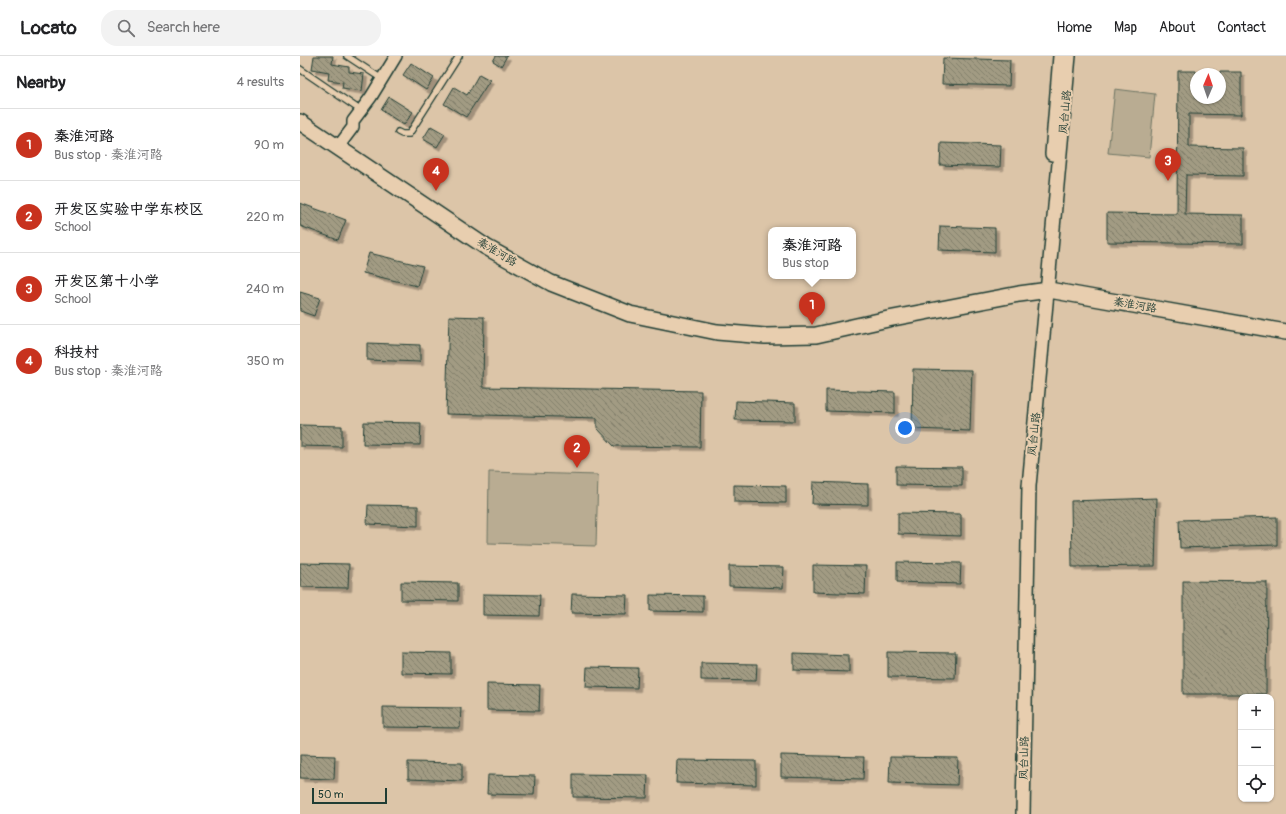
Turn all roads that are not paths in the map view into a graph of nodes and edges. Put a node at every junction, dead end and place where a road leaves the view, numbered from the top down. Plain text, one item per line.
1 (347, 56) edge
2 (396, 56) edge
3 (459, 56) edge
4 (1060, 56) edge
5 (1069, 56) edge
6 (300, 69) edge
7 (382, 79) junction
8 (360, 110) junction
9 (300, 122) edge
10 (300, 132) edge
11 (398, 132) dead end
12 (338, 147) junction
13 (1044, 295) junction
14 (1286, 332) edge
15 (1286, 343) edge
16 (1014, 814) edge
17 (1023, 814) edge

1 - 7 lane
2 - 7 street
3 - 11 lane
4 - 13 street, 凤台山路
5 - 13 street, 凤台山路
6 - 8 lane
7 - 8 street
8 - 12 street
9 - 12 main road, 秦淮河路
10 - 13 main road, 秦淮河路
12 - 13 main road, 秦淮河路
13 - 14 main road, 秦淮河路
13 - 15 main road, 秦淮河路
13 - 16 street, 凤台山路
13 - 17 street, 凤台山路

